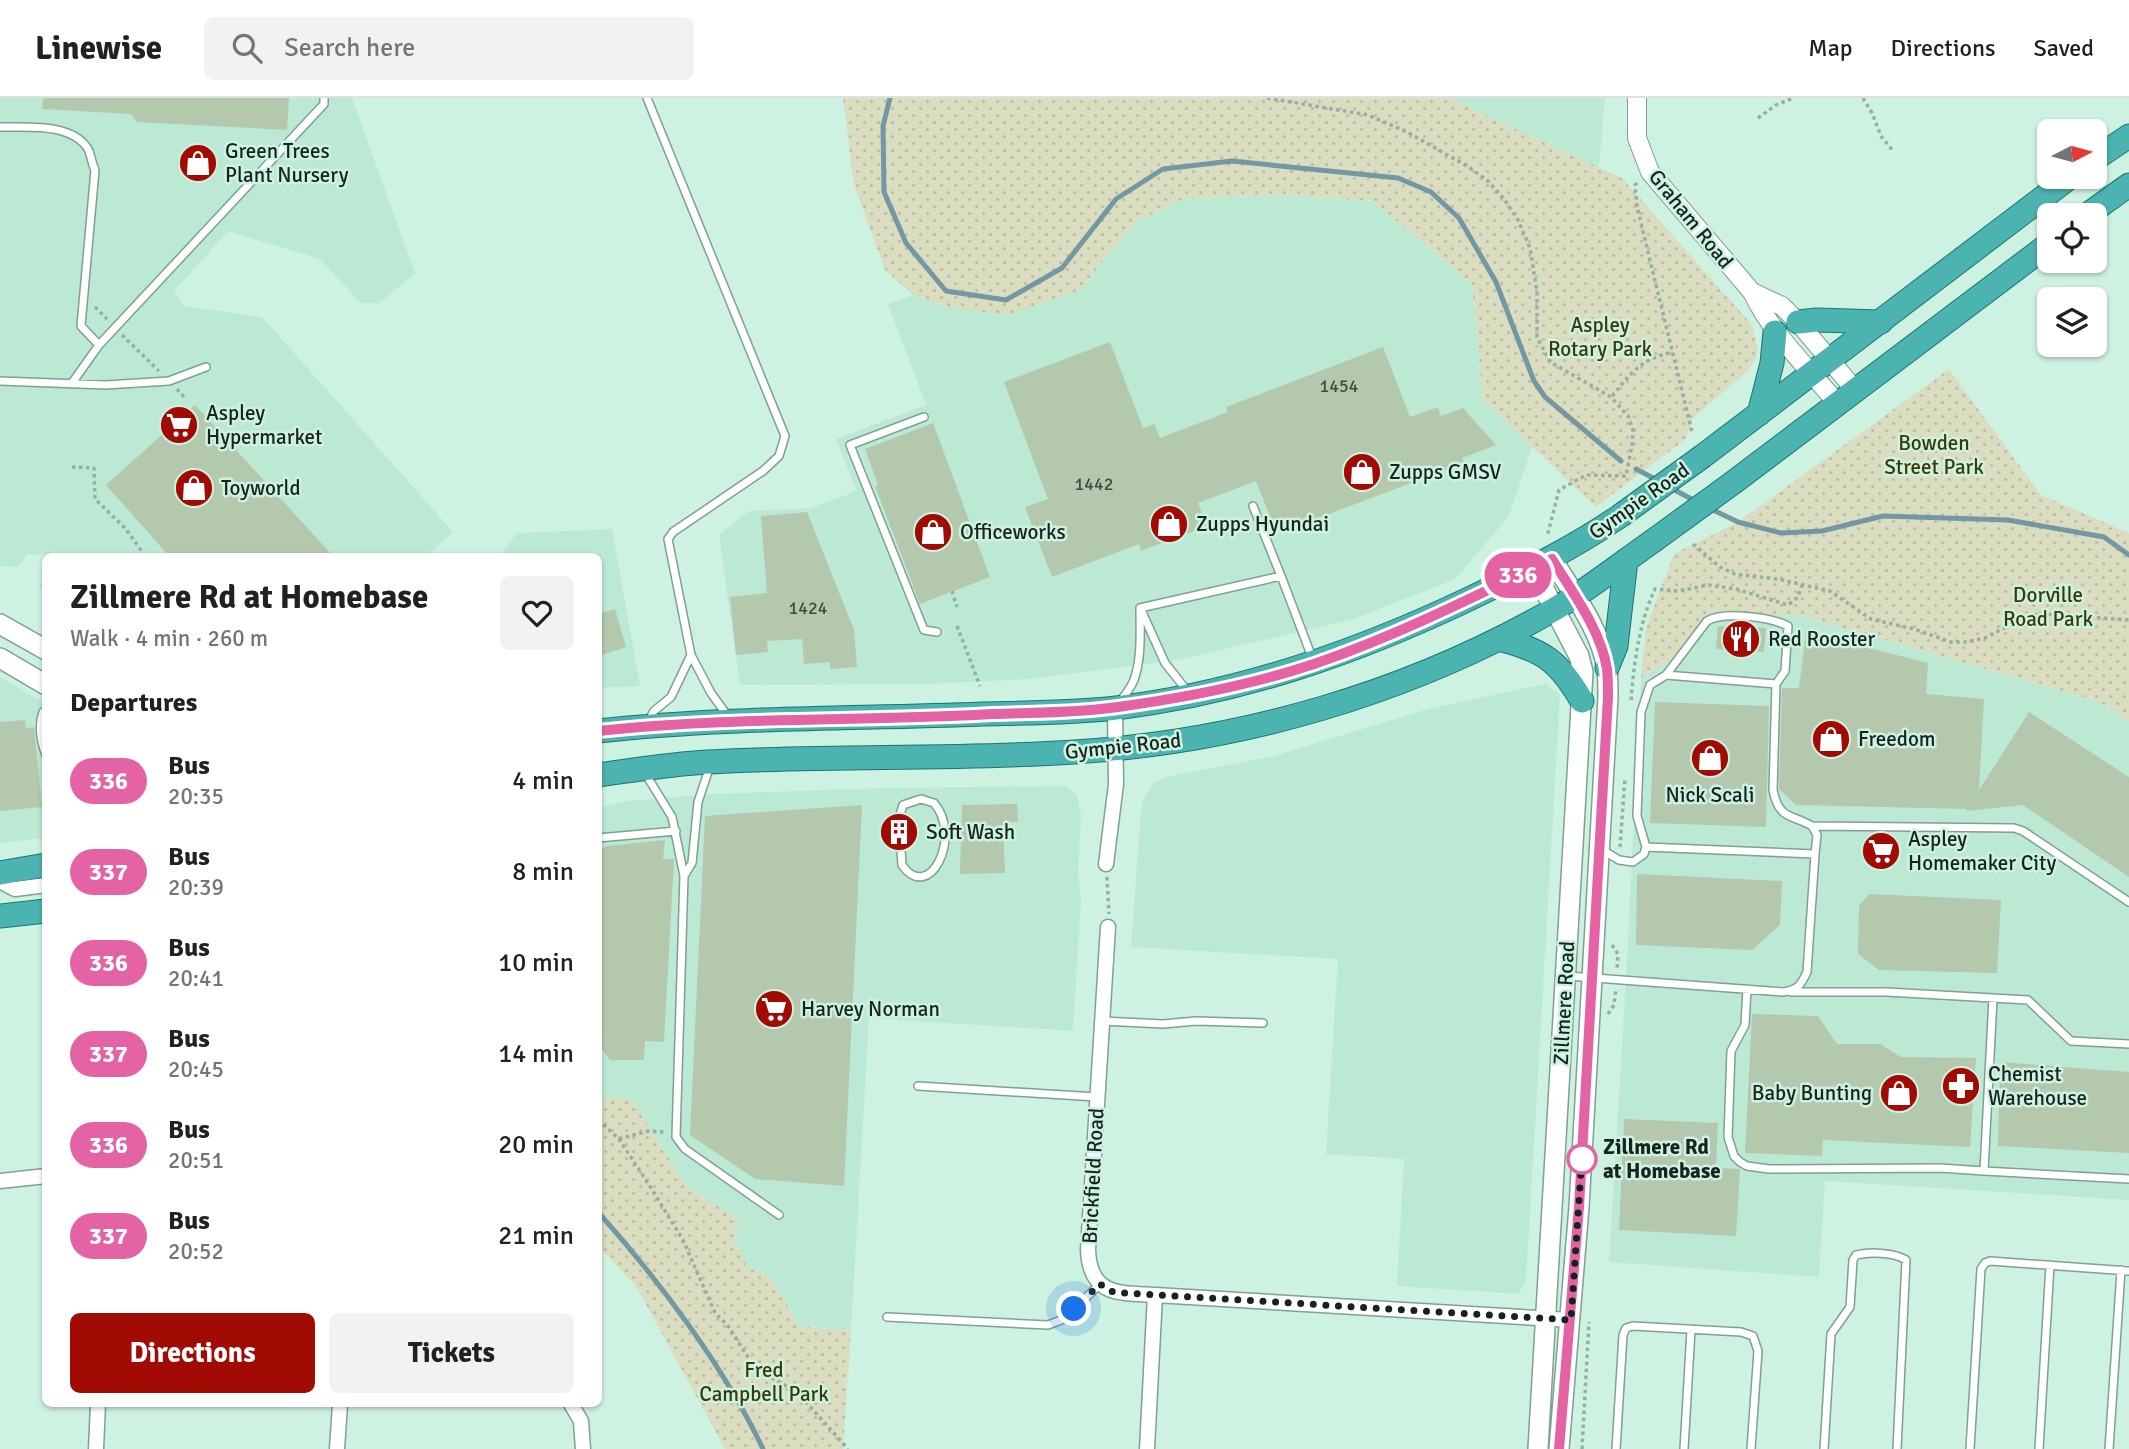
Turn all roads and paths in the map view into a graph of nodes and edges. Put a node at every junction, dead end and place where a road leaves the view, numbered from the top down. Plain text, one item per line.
1 (324, 98) edge
2 (647, 98) edge
3 (1267, 98) edge
4 (1637, 98) edge
5 (1793, 98) edge
6 (1863, 98) edge
7 (1758, 118) dead end
8 (0, 127) edge
9 (2129, 136) edge
10 (1893, 150) dead end
11 (2107, 151) edge
12 (1650, 172) junction
13 (2129, 185) edge
14 (2054, 189) edge
15 (2104, 203) edge
16 (2037, 253) edge
17 (1752, 292) junction
18 (82, 298) junction
19 (1881, 321) junction
20 (1798, 322) junction
21 (116, 328) junction
22 (1775, 332) junction
23 (99, 345) junction
24 (1673, 352) junction
25 (206, 367) dead end
26 (1821, 367) junction
27 (0, 381) edge
28 (169, 381) junction
29 (72, 383) junction
30 (1611, 397) junction
31 (1846, 397) junction
32 (186, 399) dead end
33 (1759, 414) junction
34 (924, 417) dead end
35 (1692, 432) dead end
36 (72, 467) dead end
37 (1253, 506) dead end
38 (1693, 544) dead end
39 (143, 553) edge
40 (1544, 555) junction
41 (1626, 560) junction
42 (1281, 576) junction
43 (1802, 585) junction
44 (952, 592) dead end
45 (1574, 596) junction
46 (957, 607) dead end
47 (1647, 607) dead end
48 (1140, 608) junction
49 (1555, 609) junction
50 (2129, 620) edge
51 (0, 624) edge
52 (957, 626) dead end
53 (937, 632) dead end
54 (1499, 639) junction
55 (42, 648) edge
56 (691, 655) junction
57 (0, 658) edge
58 (1315, 664) junction
59 (1607, 668) junction
60 (1667, 675) junction
61 (42, 683) edge
62 (1776, 684) junction
63 (979, 685) dead end
64 (1190, 695) junction
65 (1582, 701) junction
66 (1115, 708) junction
67 (42, 715) edge
68 (732, 721) junction
69 (645, 726) junction
70 (602, 731) edge
71 (42, 745) edge
72 (1114, 748) junction
73 (711, 762) junction
74 (643, 769) junction
75 (602, 774) edge
76 (1812, 826) junction
77 (946, 828) joint
78 (676, 831) junction
79 (1574, 835) junction
80 (602, 838) edge
81 (1601, 842) junction
82 (1646, 847) junction
83 (1815, 854) junction
84 (1106, 864) joint
85 (42, 866) edge
86 (0, 873) edge
87 (684, 876) junction
88 (0, 881) edge
89 (42, 886) edge
90 (2129, 902) edge
91 (42, 911) edge
92 (0, 916) edge
93 (1108, 927) joint
94 (1565, 976) junction
95 (1593, 978) junction
96 (1747, 989) junction
97 (1783, 992) junction
98 (1993, 998) junction
99 (1102, 1021) junction
100 (1263, 1023) dead end
101 (2129, 1044) edge
102 (918, 1086) dead end
103 (1097, 1097) junction
104 (602, 1124) edge
105 (676, 1132) junction
106 (619, 1139) junction
107 (1984, 1171) junction
108 (42, 1176) edge
109 (2129, 1179) edge
110 (0, 1181) edge
111 (779, 1215) dead end
112 (2050, 1265) junction
113 (2125, 1270) edge
114 (1100, 1284) junction
115 (1155, 1295) junction
116 (887, 1317) dead end
117 (1546, 1318) junction
118 (1571, 1320) junction
119 (1691, 1329) junction
120 (98, 1407) edge
121 (340, 1407) edge
122 (573, 1407) edge
123 (96, 1449) edge
124 (337, 1449) edge
125 (583, 1449) edge
126 (848, 1449) edge
127 (1147, 1449) edge
128 (1538, 1449) edge
129 (1559, 1449) edge
130 (1616, 1449) edge
131 (1684, 1449) edge
132 (1751, 1449) edge
133 (1824, 1449) edge
134 (1897, 1449) edge
135 (1970, 1449) edge
136 (2039, 1449) edge
137 (2109, 1449) edge

1 - 21 lane
2 - 56 lane
3 - 30 path
4 - 12 street, Graham Road
5 - 7 path
6 - 10 path
8 - 18 lane
9 - 11 highway
12 - 17 street, Graham Road
12 - 24 path
13 - 15 highway
14 - 19 highway, Gympie Road
16 - 31 highway, Gympie Road
17 - 20 street, Graham Road
17 - 22 street, Graham Road
18 - 21 path
18 - 23 lane
19 - 20 highway
19 - 26 highway, Gympie Road
20 - 26 street, Graham Road
21 - 23 lane
21 - 28 path
22 - 26 street, Graham Road
22 - 33 highway
23 - 29 lane
24 - 30 path
24 - 35 path
25 - 28 lane
26 - 31 street, Graham Road
26 - 33 highway, Gympie Road
27 - 29 lane
28 - 29 lane
28 - 32 path
30 - 40 path
31 - 41 highway, Gympie Road, bridge
33 - 40 highway, Gympie Road, bridge
34 - 53 lane
36 - 39 path
37 - 42 lane
38 - 43 path
40 - 45 main road, Zillmere Road
40 - 49 main road, Zillmere Road
40 - 58 highway, Gympie Road
41 - 45 highway, Gympie Road
41 - 59 highway
42 - 48 lane
42 - 58 lane
43 - 47 path
43 - 50 path
44 - 46 path
45 - 49 highway, Gympie Road
45 - 59 main road, Zillmere Road
48 - 64 lane
48 - 66 lane
49 - 54 highway, Gympie Road
49 - 65 main road, Zillmere Road
51 - 55 main road
52 - 63 path
54 - 65 highway
54 - 72 highway, Gympie Road
56 - 68 lane
56 - 69 lane
57 - 61 main road
58 - 64 highway, Gympie Road
59 - 81 main road, Zillmere Road
60 - 62 lane
60 - 62 lane
60 - 82 lane
62 - 76 lane
64 - 66 highway, Gympie Road
65 - 79 main road, Zillmere Road
66 - 68 highway, Gympie Road
66 - 72 street
67 - 71 lane
68 - 69 highway, Gympie Road
69 - 70 highway, Gympie Road
72 - 73 highway, Gympie Road
72 - 84 street
73 - 74 highway, Gympie Road
73 - 87 lane
74 - 75 highway, Gympie Road
74 - 78 lane
76 - 83 lane
76 - 90 lane
77 - 77 lane
78 - 80 lane
78 - 87 lane
79 - 81 lane
79 - 94 main road, Zillmere Road
81 - 82 lane
81 - 95 main road, Zillmere Road
82 - 83 lane
83 - 97 lane
84 - 93 path
85 - 86 highway
87 - 105 lane
88 - 89 street
91 - 92 highway
93 - 99 street, Brickfield Road
94 - 95 lane
94 - 117 main road, Zillmere Road
95 - 96 lane
95 - 118 main road, Zillmere Road
96 - 97 lane
96 - 107 lane
97 - 98 lane
98 - 101 lane
98 - 107 lane
99 - 100 lane
99 - 103 street, Brickfield Road
102 - 103 lane
103 - 114 street, Brickfield Road
104 - 106 path
105 - 106 path
105 - 111 lane
106 - 126 path
107 - 109 lane
108 - 110 street
112 - 113 lane
112 - 135 lane
112 - 136 lane
113 - 137 lane
114 - 115 street
114 - 116 lane
115 - 117 street
115 - 127 street
117 - 118 street
117 - 128 main road, Zillmere Road
118 - 129 main road, Zillmere Road
119 - 130 lane
119 - 131 lane
119 - 132 lane
120 - 123 street
121 - 124 street
122 - 125 street
133 - 134 lane

